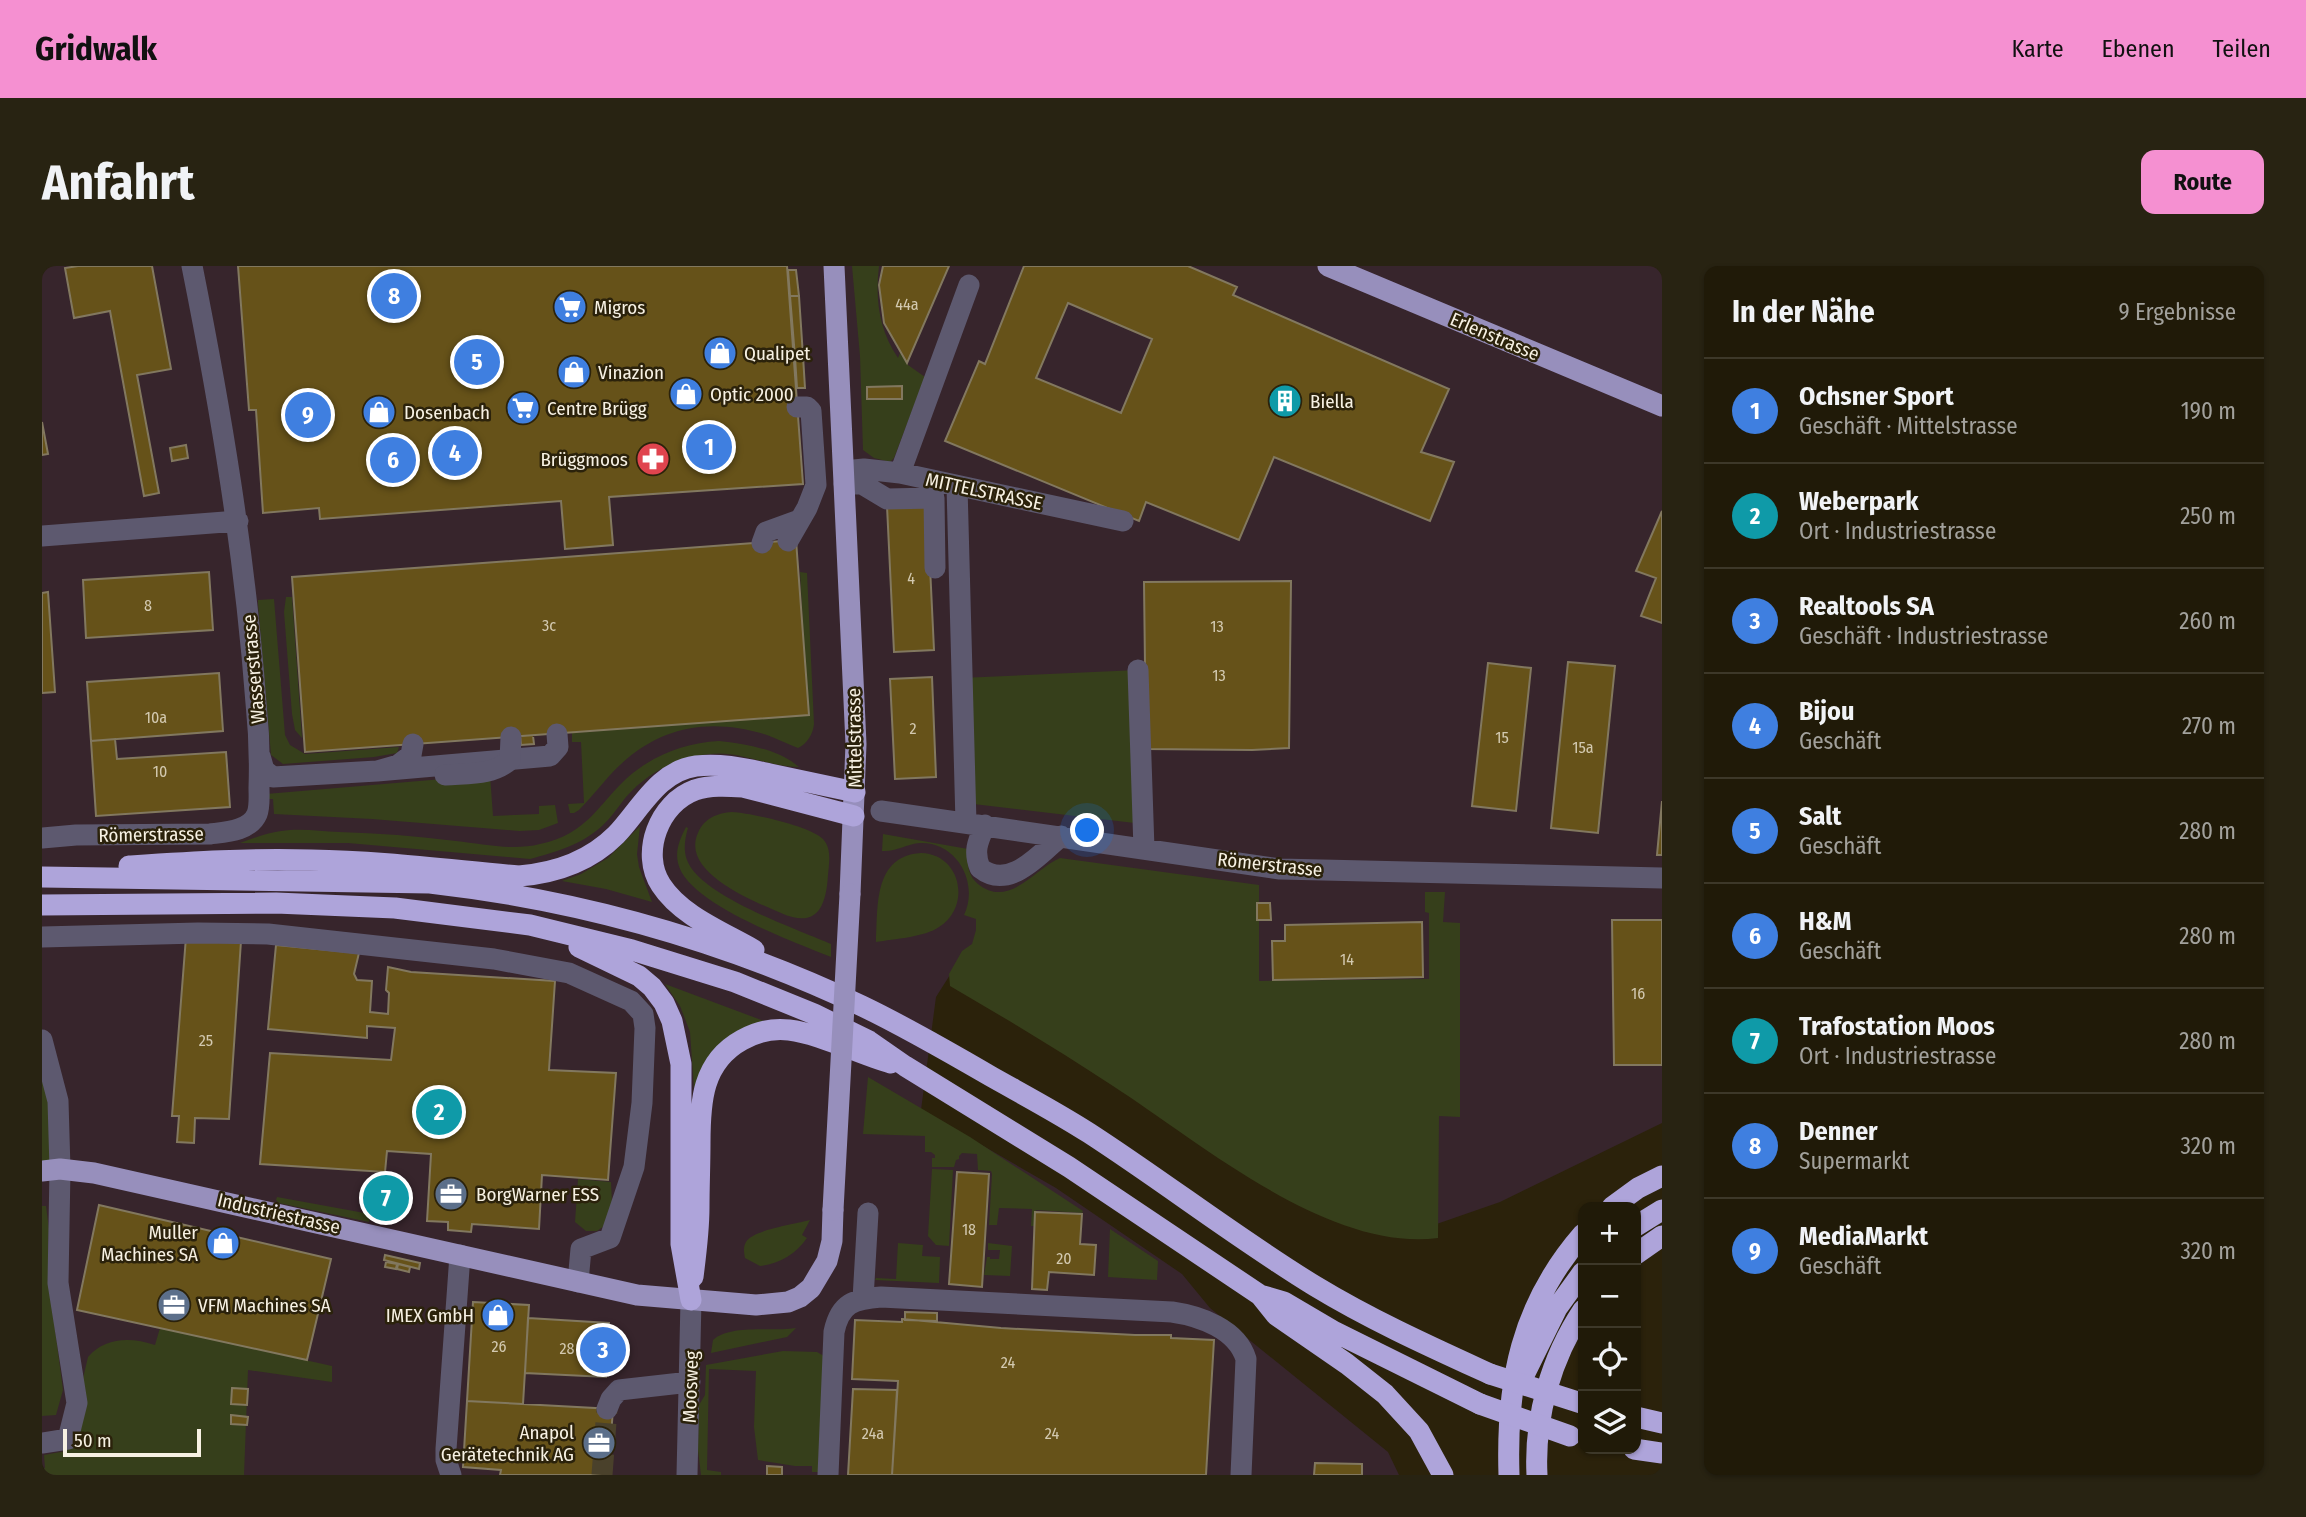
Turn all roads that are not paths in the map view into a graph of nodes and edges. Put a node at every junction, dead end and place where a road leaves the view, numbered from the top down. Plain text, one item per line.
1 (192, 266) edge
2 (834, 266) edge
3 (1328, 266) edge
4 (969, 285) dead end
5 (1662, 406) edge
6 (797, 407) dead end
7 (900, 473) junction
8 (844, 478) junction
9 (957, 486) junction
10 (799, 520) junction
11 (238, 521) junction
12 (1123, 521) dead end
13 (42, 536) edge
14 (788, 541) dead end
15 (762, 543) dead end
16 (935, 568) dead end
17 (1138, 670) dead end
18 (557, 734) dead end
19 (511, 737) dead end
20 (413, 744) dead end
21 (260, 756) junction
22 (377, 771) junction
23 (332, 773) junction
24 (855, 792) junction
25 (881, 811) dead end
26 (854, 816) junction
27 (256, 817) joint
28 (975, 824) junction
29 (1061, 836) junction
30 (42, 838) edge
31 (1144, 849) junction
32 (42, 877) edge
33 (1662, 878) edge
34 (42, 905) edge
35 (530, 925) junction
36 (42, 937) edge
37 (817, 986) junction
38 (42, 1040) edge
39 (905, 1066) junction
40 (51, 1170) edge
41 (1662, 1176) edge
42 (1619, 1202) edge
43 (1662, 1210) edge
44 (867, 1213) dead end
45 (1641, 1223) edge
46 (1662, 1236) edge
47 (1578, 1240) edge
48 (1641, 1251) edge
49 (460, 1255) junction
50 (1578, 1279) edge
51 (578, 1282) junction
52 (1260, 1295) junction
53 (863, 1299) junction
54 (691, 1300) junction
55 (769, 1305) joint
56 (1578, 1318) edge
57 (690, 1382) junction
58 (1513, 1399) junction
59 (1578, 1403) edge
60 (1641, 1408) edge
61 (607, 1409) dead end
62 (1662, 1410) edge
63 (1641, 1418) edge
64 (1662, 1423) edge
65 (1577, 1438) edge
66 (42, 1443) edge
67 (1641, 1450) edge
68 (1662, 1453) edge
69 (451, 1475) edge
70 (687, 1475) edge
71 (828, 1475) edge
72 (1241, 1475) edge
73 (1443, 1475) edge
74 (1509, 1475) edge
75 (1537, 1475) edge

1 - 11 street, Wasserstrasse
2 - 8 main road, Mittelstrasse
3 - 5 main road, Erlenstrasse
4 - 7 street
6 - 10 street
7 - 8 street, MITTELSTRASSE
7 - 9 street, MITTELSTRASSE
8 - 16 street
8 - 24 main road, Mittelstrasse
9 - 12 street, MITTELSTRASSE
9 - 28 street
10 - 14 street
10 - 15 street
11 - 13 street
11 - 21 street, Wasserstrasse
17 - 31 street
18 - 22 street
19 - 23 street, bridge
20 - 22 street
21 - 23 street
21 - 27 street, Wasserstrasse
22 - 23 street
24 - 26 main road, Mittelstrasse
24 - 32 highway
25 - 28 street, Römerstrasse
26 - 37 highway
26 - 55 main road, Mittelstrasse, bridge
27 - 30 street, Römerstrasse
28 - 29 street, Römerstrasse
28 - 29 street
29 - 31 street, Römerstrasse
31 - 33 street, Römerstrasse
32 - 37 highway
34 - 35 highway
35 - 39 highway
35 - 54 highway
36 - 51 street
37 - 59 highway, bridge
38 - 40 street
39 - 52 highway
39 - 54 highway
40 - 49 main road, Industriestrasse
40 - 66 street
41 - 42 highway
43 - 45 highway
44 - 53 street
46 - 48 highway
47 - 58 highway
49 - 51 main road, Industriestrasse
49 - 69 street
50 - 58 highway
51 - 54 main road, Industriestrasse
52 - 65 highway, bridge
52 - 73 highway
53 - 71 street
53 - 72 street
54 - 55 main road, Industriestrasse
54 - 57 street, Moosweg
56 - 75 highway
57 - 61 street
57 - 70 street, Moosweg
58 - 74 highway
60 - 62 highway
63 - 64 highway
67 - 68 highway

